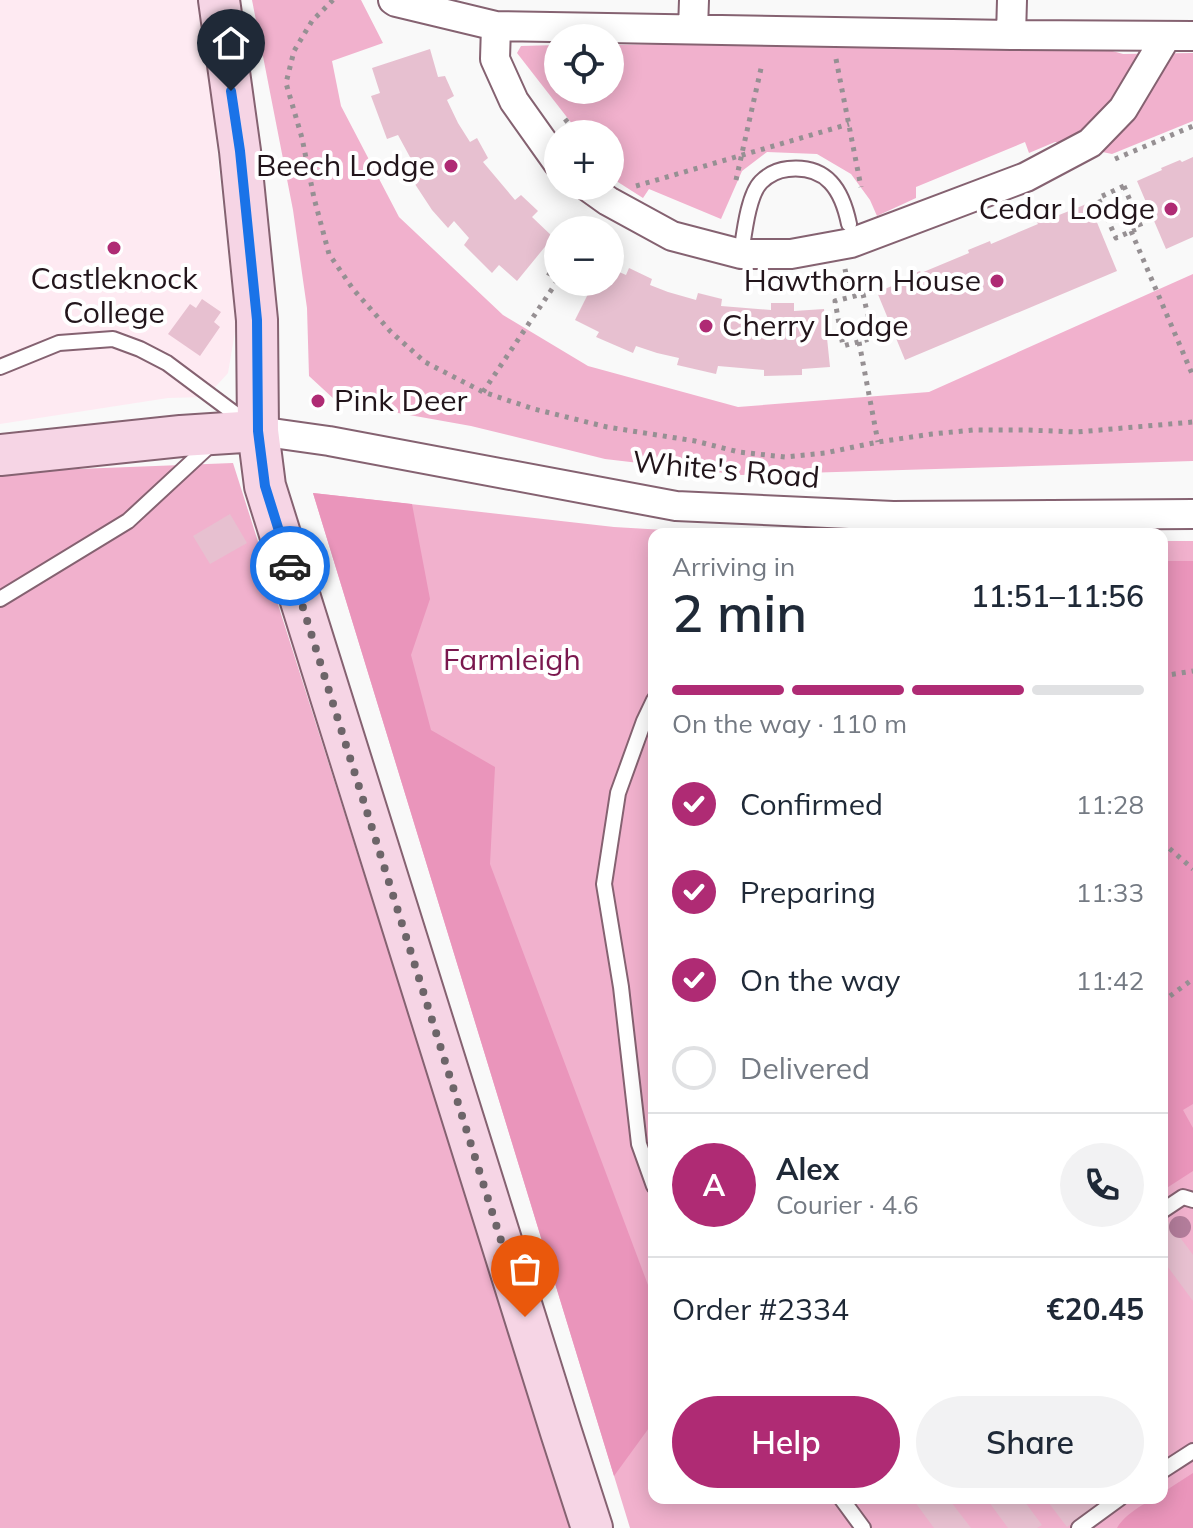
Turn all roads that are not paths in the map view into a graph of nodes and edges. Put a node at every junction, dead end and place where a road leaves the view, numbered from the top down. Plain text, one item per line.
1 (219, 0) edge
2 (393, 0) edge
3 (694, 0) edge
4 (1012, 0) edge
5 (496, 26) junction
6 (693, 29) junction
7 (1011, 35) junction
8 (1180, 36) edge
9 (544, 143) edge
10 (609, 200) edge
11 (861, 230) junction
12 (741, 254) junction
13 (0, 367) edge
14 (258, 431) junction
15 (0, 455) edge
16 (1193, 514) edge
17 (892, 525) edge
18 (0, 599) edge
19 (648, 713) edge
20 (648, 1169) edge
21 (1193, 1200) edge
22 (1168, 1207) edge
23 (1193, 1451) edge
24 (1168, 1467) edge
25 (845, 1504) edge
26 (1112, 1504) edge
27 (592, 1528) edge
28 (863, 1528) edge
29 (1079, 1528) edge

1 - 14 street
2 - 5 street
3 - 6 street
4 - 7 street
5 - 6 street
5 - 9 street
6 - 7 street
7 - 8 street
8 - 11 street
10 - 12 street
11 - 12 street
11 - 12 lane
13 - 14 lane
14 - 15 street
14 - 17 street, White's Road
14 - 18 lane
14 - 27 street
16 - 17 street, White's Road
19 - 20 lane
21 - 22 lane
23 - 24 lane
25 - 28 lane
26 - 29 lane

